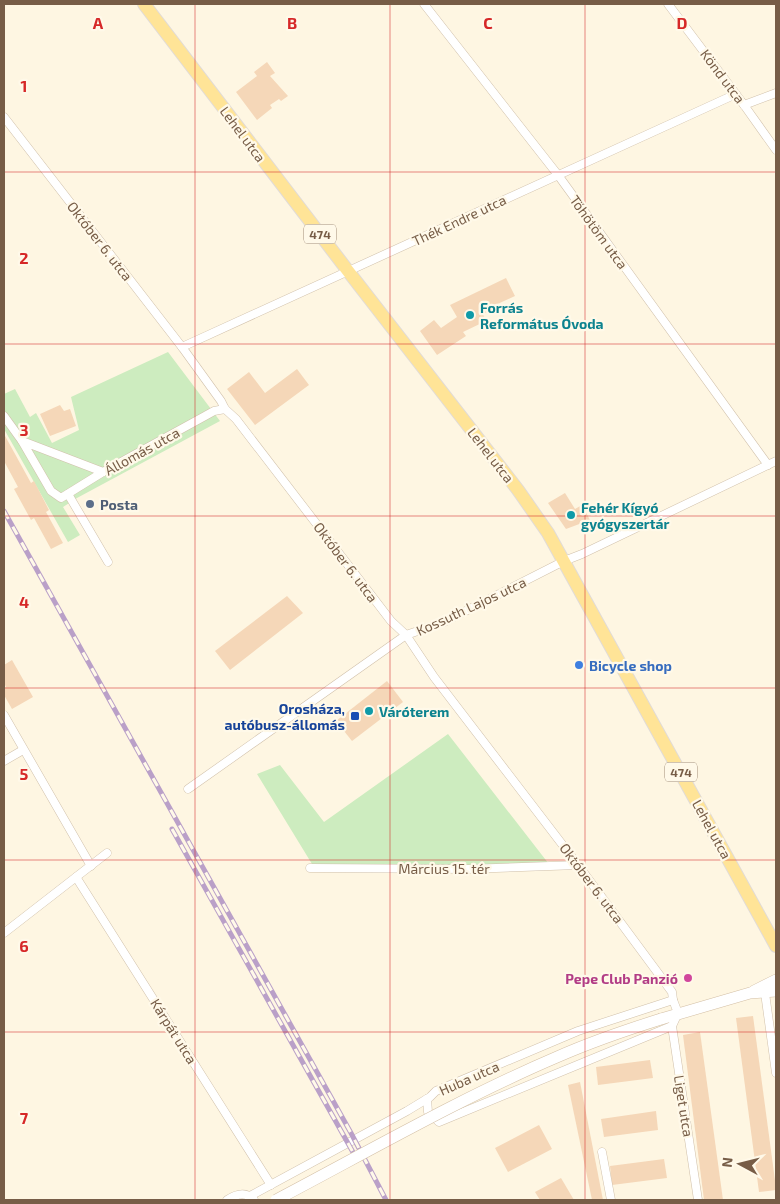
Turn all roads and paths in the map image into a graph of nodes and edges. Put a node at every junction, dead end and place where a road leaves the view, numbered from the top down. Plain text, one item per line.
1 (144, 4) edge
2 (424, 4) edge
3 (668, 4) edge
4 (776, 93) edge
5 (736, 94) junction
6 (744, 105) junction
7 (4, 117) edge
8 (776, 150) edge
9 (558, 175) junction
10 (348, 271) junction
11 (182, 347) junction
12 (225, 409) junction
13 (4, 416) edge
14 (22, 441) junction
15 (776, 461) edge
16 (768, 465) junction
17 (103, 472) junction
18 (65, 496) junction
19 (564, 561) junction
20 (108, 562) dead end
21 (406, 636) junction
22 (4, 715) edge
23 (23, 750) junction
24 (4, 761) edge
25 (188, 789) dead end
26 (107, 854) dead end
27 (578, 865) junction
28 (91, 866) junction
29 (310, 868) dead end
30 (76, 877) junction
31 (4, 933) edge
32 (776, 946) edge
33 (776, 980) edge
34 (771, 992) edge
35 (750, 993) junction
36 (673, 1000) junction
37 (678, 1013) junction
38 (672, 1026) junction
39 (776, 1073) edge
40 (429, 1098) junction
41 (602, 1152) dead end
42 (271, 1184) junction
43 (252, 1198) edge
44 (227, 1200) edge
45 (276, 1200) edge
46 (611, 1200) edge
47 (698, 1200) edge

1 - 10 main road, Lehel utca / 474
2 - 9 street, Töhötöm utca
3 - 5 street, Könd utca
4 - 6 street
5 - 6 street, Könd utca
5 - 9 street, Thék Endre utca
6 - 8 street, Könd utca
7 - 11 street, Október 6. utca
9 - 10 street, Thék Endre utca
9 - 16 street, Töhötöm utca
10 - 11 street, Thék Endre utca
10 - 19 main road, Lehel utca / 474
11 - 12 street, Október 6. utca
12 - 17 street, Állomás utca
12 - 21 street, Október 6. utca
13 - 14 street
14 - 17 street
14 - 18 street
15 - 16 street, Kossuth Lajos utca
16 - 19 street, Kossuth Lajos utca
17 - 18 street, Állomás utca
18 - 20 street
19 - 21 street, Kossuth Lajos utca
19 - 32 main road, Lehel utca / 474
21 - 25 street, Kossuth Lajos utca
21 - 27 street, Október 6. utca
22 - 23 street
23 - 24 street
23 - 28 street
26 - 28 street
27 - 29 street, Március 15. tér
27 - 36 street, Október 6. utca
28 - 30 street
30 - 31 street
30 - 42 street, Kárpát utca
33 - 35 main road
34 - 35 main road
34 - 39 street
35 - 37 main road
36 - 37 street, Október 6. utca
36 - 40 street, Huba utca
37 - 38 street
37 - 45 main road, bridge
38 - 40 street, Huba utca
38 - 47 street, Liget utca
40 - 42 street, Huba utca
41 - 46 street
42 - 43 street, Huba utca
43 - 44 street, Huba utca

